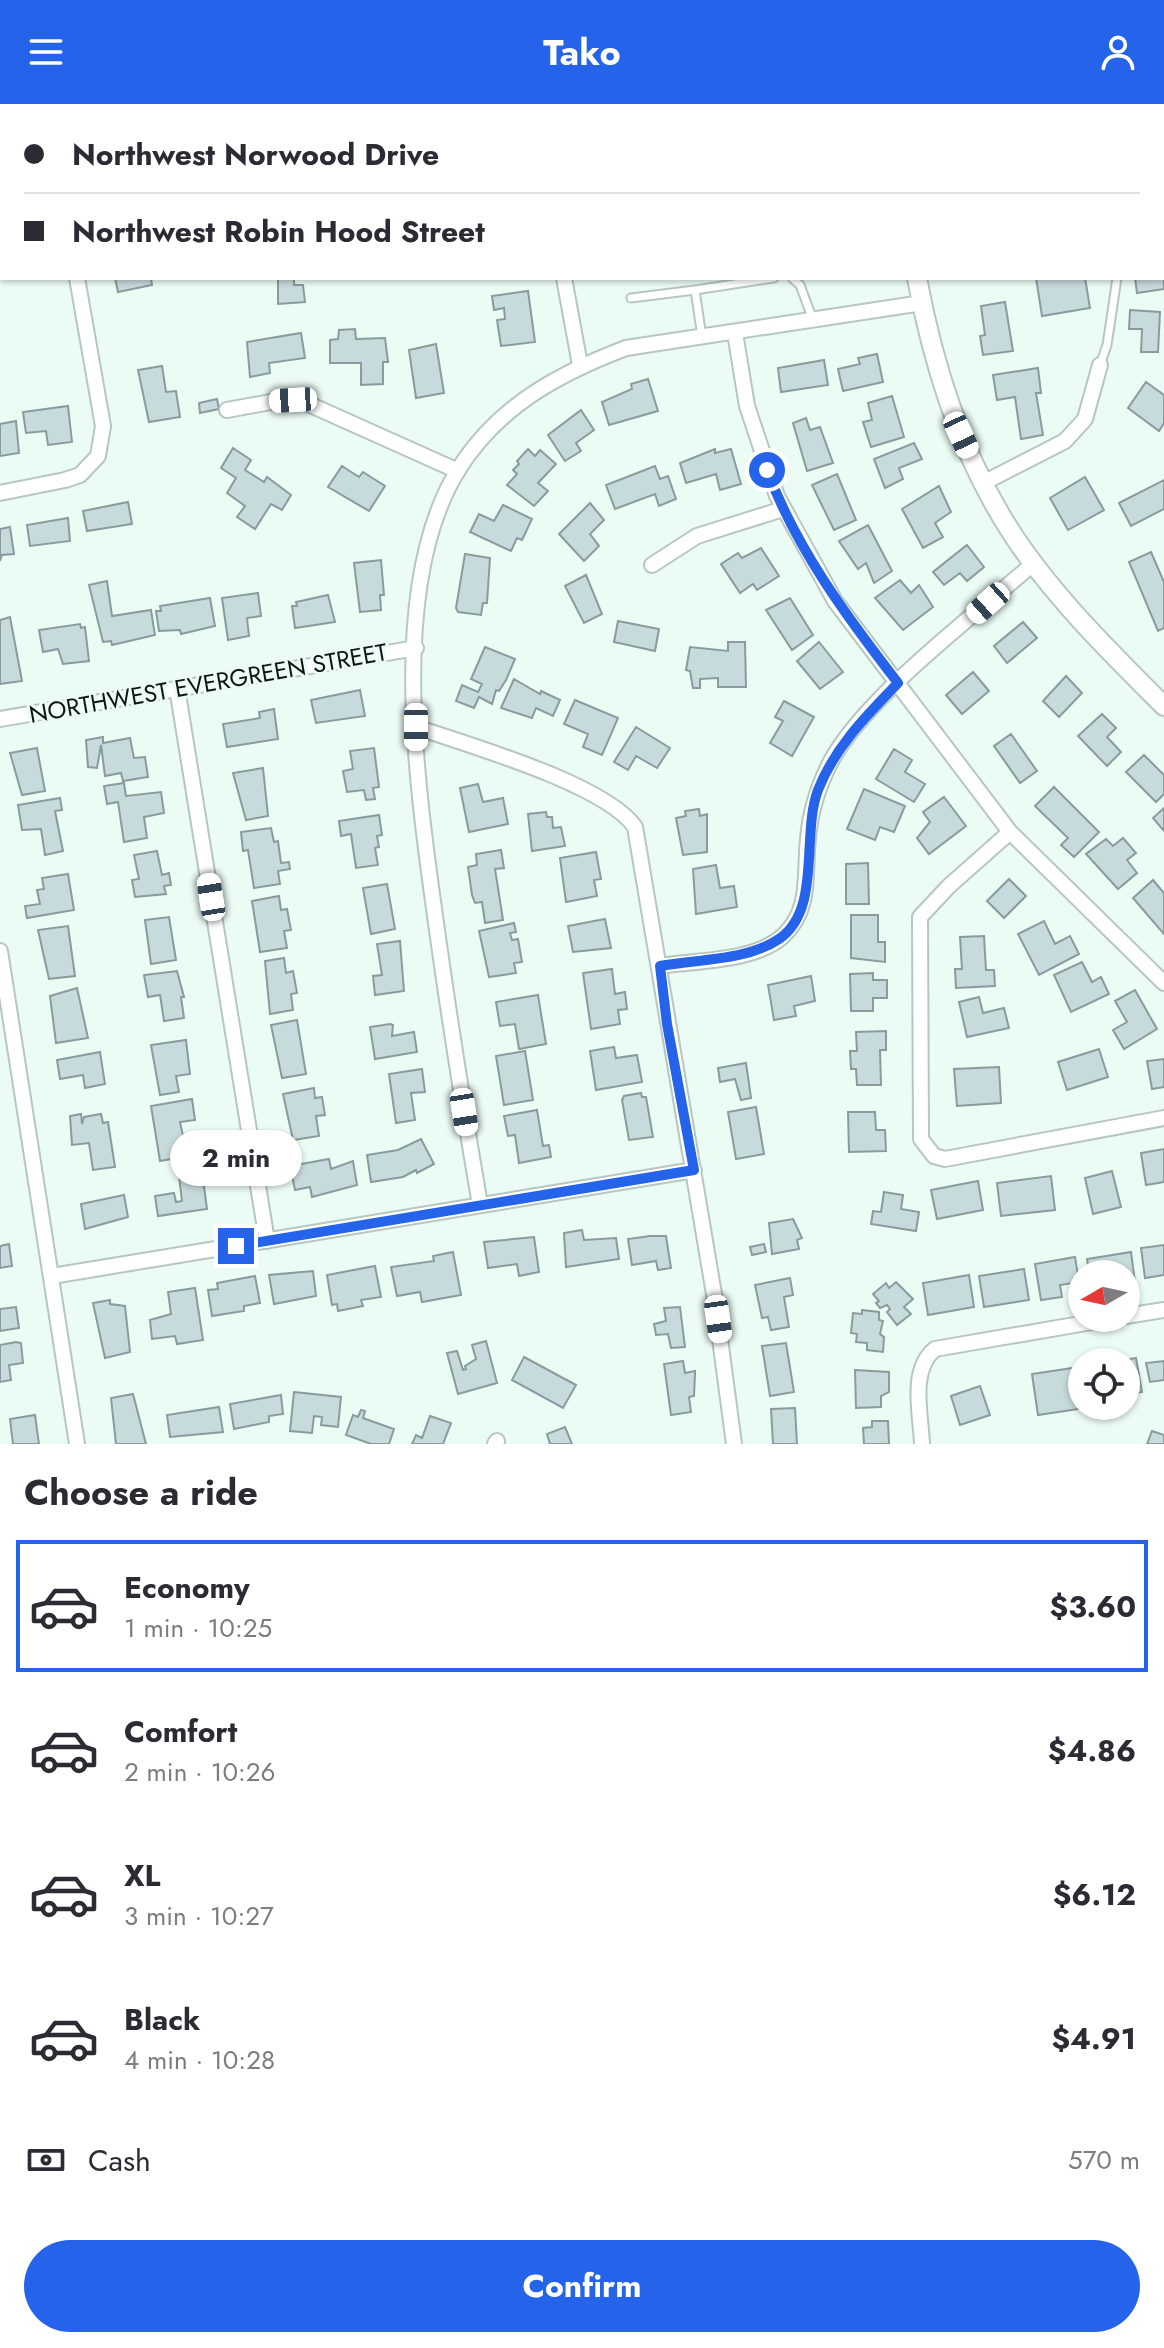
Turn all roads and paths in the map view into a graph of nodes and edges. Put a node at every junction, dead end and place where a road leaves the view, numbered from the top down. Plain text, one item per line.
1 (77, 280) edge
2 (564, 280) edge
3 (761, 280) edge
4 (794, 280) edge
5 (917, 280) edge
6 (1117, 280) edge
7 (695, 290) junction
8 (631, 298) dead end
9 (922, 303) junction
10 (814, 322) junction
11 (735, 333) junction
12 (702, 337) junction
13 (580, 365) junction
14 (1100, 365) joint
15 (227, 410) dead end
16 (458, 471) junction
17 (983, 483) junction
18 (0, 493) edge
19 (783, 509) junction
20 (1034, 563) junction
21 (652, 565) dead end
22 (416, 648) junction
23 (898, 683) junction
24 (177, 688) junction
25 (1164, 706) edge
26 (0, 719) edge
27 (416, 727) junction
28 (1010, 832) junction
29 (0, 951) edge
30 (660, 966) junction
31 (1164, 983) edge
32 (1164, 1118) edge
33 (694, 1170) junction
34 (480, 1205) junction
35 (267, 1241) junction
36 (52, 1276) junction
37 (1164, 1310) edge
38 (1140, 1314) edge
39 (1068, 1326) edge
40 (77, 1444) edge
41 (734, 1444) edge
42 (922, 1444) edge

1 - 18 street
2 - 13 street
3 - 7 lane
4 - 10 lane
5 - 9 main road
6 - 14 lane
7 - 8 lane
7 - 12 lane
9 - 10 street
9 - 17 main road
10 - 11 street
11 - 12 street
11 - 19 street
12 - 13 street
13 - 16 street
14 - 17 street
15 - 16 street
16 - 22 street
17 - 20 main road
19 - 21 street
19 - 23 street
20 - 23 street
20 - 25 main road
22 - 24 street, NORTHWEST EVERGREEN STREET
22 - 27 street
23 - 28 street
23 - 30 street
24 - 26 street, NORTHWEST EVERGREEN STREET
24 - 35 street
27 - 30 street
27 - 34 street
28 - 31 street
28 - 32 street
29 - 36 street
30 - 33 street
33 - 34 street
33 - 41 street
34 - 35 street
35 - 36 street
36 - 40 street
37 - 38 street
39 - 42 street

